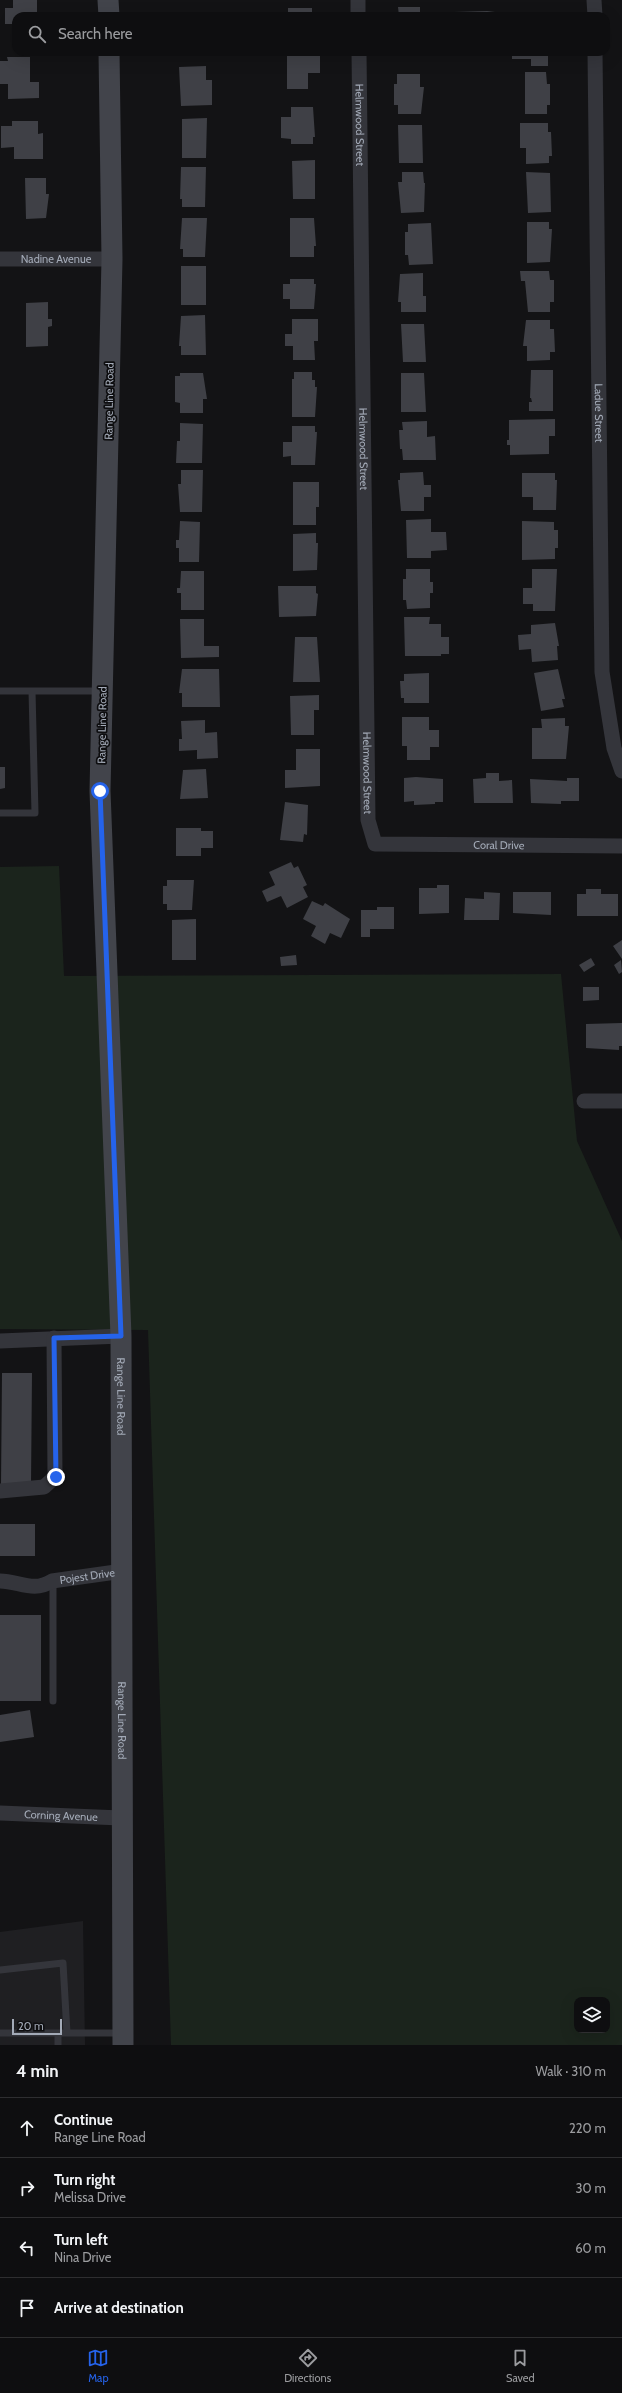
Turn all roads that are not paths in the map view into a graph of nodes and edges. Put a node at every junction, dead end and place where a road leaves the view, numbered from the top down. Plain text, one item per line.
1 (108, 0) edge
2 (358, 0) edge
3 (594, 0) edge
4 (108, 12) edge
5 (358, 12) edge
6 (594, 12) edge
7 (109, 56) edge
8 (359, 56) edge
9 (595, 56) edge
10 (0, 259) edge
11 (112, 259) junction
12 (103, 690) junction
13 (0, 691) edge
14 (32, 691) junction
15 (622, 771) edge
16 (0, 813) edge
17 (375, 844) joint
18 (622, 846) edge
19 (584, 1101) dead end
20 (622, 1101) edge
21 (121, 1336) junction
22 (54, 1338) junction
23 (0, 1341) edge
24 (0, 1491) edge
25 (123, 1571) junction
26 (5, 1581) edge
27 (53, 1581) junction
28 (54, 1701) dead end
29 (0, 1813) edge
30 (121, 1818) junction
31 (0, 1970) edge
32 (0, 2033) edge
33 (58, 2033) junction
34 (67, 2033) junction
35 (123, 2039) edge
36 (58, 2045) edge

1 - 4 main road
2 - 5 street
3 - 6 street
7 - 11 main road, Range Line Road
8 - 17 street, Helmwood Street
9 - 15 street, Ladue Street
10 - 11 street, Nadine Avenue
11 - 12 main road, Range Line Road
12 - 14 lane
12 - 21 main road, Range Line Road
13 - 14 lane
14 - 16 lane
17 - 18 street, Coral Drive
19 - 20 street
21 - 22 street
21 - 25 main road, Range Line Road
22 - 23 street
22 - 24 street
25 - 27 street, Pojest Drive
25 - 30 main road, Range Line Road
26 - 27 street, Pojest Drive
27 - 28 lane
29 - 30 street, Corning Avenue
30 - 35 main road, Range Line Road
31 - 34 lane
32 - 33 lane
33 - 34 lane
33 - 36 lane
34 - 35 lane

